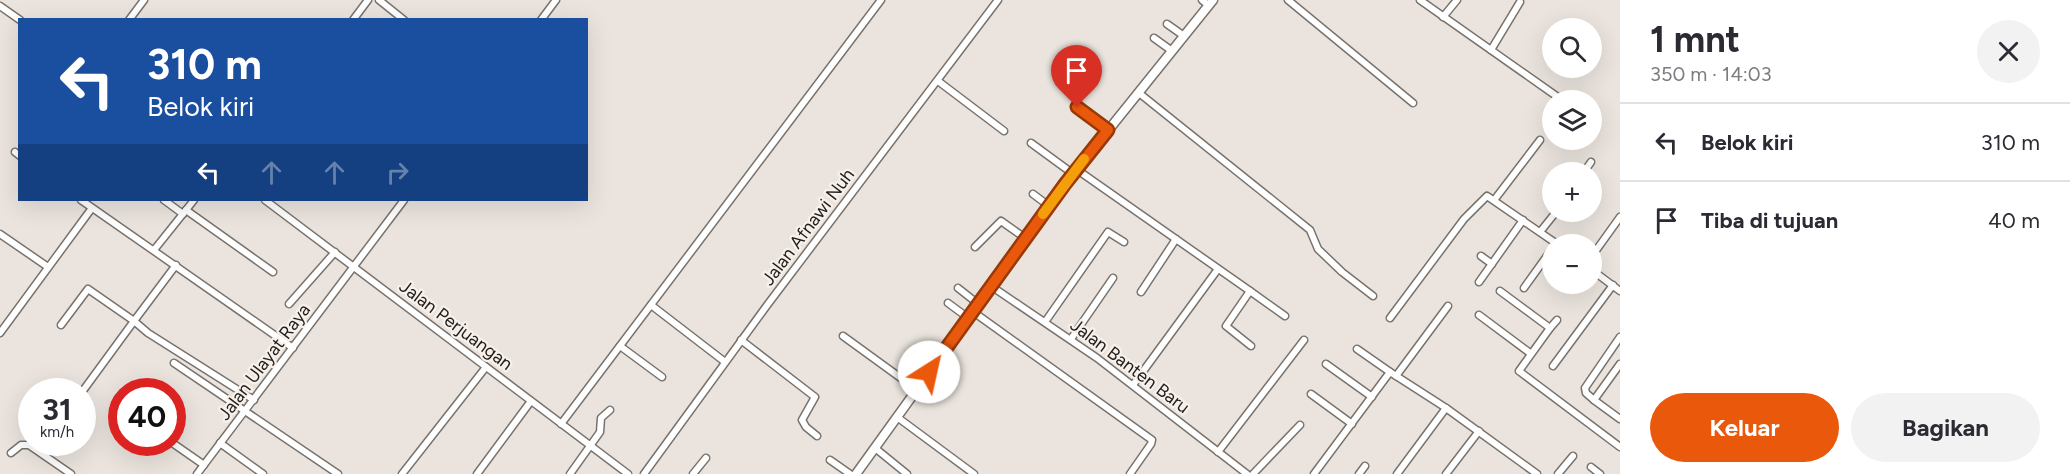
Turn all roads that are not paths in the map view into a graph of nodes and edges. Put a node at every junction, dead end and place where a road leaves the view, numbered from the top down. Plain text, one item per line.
1 (144, 0) edge
2 (368, 0) edge
3 (379, 0) edge
4 (556, 0) edge
5 (881, 0) edge
6 (998, 0) edge
7 (1288, 0) edge
8 (1420, 0) edge
9 (1457, 0) edge
10 (1208, 2) edge
11 (1520, 2) dead end
12 (0, 6) edge
13 (1443, 16) junction
14 (130, 18) edge
15 (354, 18) edge
16 (402, 18) edge
17 (542, 18) edge
18 (18, 19) edge
19 (1167, 24) dead end
20 (1184, 36) junction
21 (1154, 38) dead end
22 (1491, 50) junction
23 (1172, 51) junction
24 (938, 81) junction
25 (1548, 90) edge
26 (1138, 93) junction
27 (1413, 103) dead end
28 (1077, 107) dead end
29 (1108, 130) junction
30 (1004, 131) dead end
31 (1540, 140) dead end
32 (1031, 143) dead end
33 (1074, 171) junction
34 (1033, 194) dead end
35 (1493, 197) junction
36 (82, 201) edge
37 (166, 201) edge
38 (193, 201) edge
39 (267, 201) edge
40 (404, 201) edge
41 (1049, 206) junction
42 (92, 208) junction
43 (185, 212) junction
44 (1620, 217) edge
45 (1523, 220) junction
46 (1548, 222) edge
47 (1540, 232) junction
48 (0, 234) edge
49 (1543, 234) edge
50 (1025, 238) junction
51 (1176, 239) junction
52 (1124, 242) dead end
53 (1602, 242) edge
54 (975, 247) dead end
55 (154, 250) junction
56 (335, 252) junction
57 (1481, 256) dead end
58 (1542, 263) edge
59 (1492, 264) junction
60 (176, 265) junction
61 (48, 267) junction
62 (354, 267) junction
63 (1218, 269) junction
64 (273, 272) dead end
65 (1602, 277) edge
66 (1113, 278) dead end
67 (1479, 282) dead end
68 (1613, 285) junction
69 (991, 286) junction
70 (958, 288) dead end
71 (1524, 288) dead end
72 (1250, 291) junction
73 (1500, 291) dead end
74 (1620, 291) edge
75 (1141, 292) dead end
76 (1373, 296) dead end
77 (948, 303) dead end
78 (977, 303) junction
79 (290, 304) dead end
80 (651, 304) junction
81 (1448, 306) dead end
82 (969, 314) junction
83 (1479, 315) dead end
84 (1285, 316) dead end
85 (1390, 318) dead end
86 (1557, 320) dead end
87 (134, 321) junction
88 (1045, 322) junction
89 (61, 325) dead end
90 (1550, 328) junction
91 (0, 333) edge
92 (843, 336) dead end
93 (1620, 337) edge
94 (1071, 339) junction
95 (741, 340) junction
96 (1304, 340) dead end
97 (620, 346) junction
98 (1251, 346) dead end
99 (293, 348) junction
100 (1357, 349) dead end
101 (1530, 353) junction
102 (725, 362) junction
103 (915, 362) dead end
104 (174, 363) dead end
105 (1326, 364) dead end
106 (1620, 364) edge
107 (1553, 366) dead end
108 (486, 367) junction
109 (929, 372) junction
110 (1393, 374) junction
111 (662, 377) dead end
112 (92, 378) edge
113 (1133, 385) junction
114 (916, 389) junction
115 (1311, 394) dead end
116 (1372, 397) junction
117 (254, 400) junction
118 (1594, 400) junction
119 (531, 401) junction
120 (1446, 408) junction
121 (610, 410) dead end
122 (246, 411) junction
123 (897, 417) junction
124 (1620, 419) edge
125 (561, 424) junction
126 (1300, 424) dead end
127 (1352, 424) junction
128 (1479, 431) junction
129 (818, 436) dead end
130 (220, 443) junction
131 (591, 446) junction
132 (1620, 447) edge
133 (875, 448) junction
134 (186, 452) edge
135 (1218, 452) junction
136 (11, 453) dead end
137 (1572, 456) dead end
138 (706, 458) dead end
139 (830, 460) dead end
140 (204, 465) junction
141 (1365, 466) dead end
142 (1591, 467) dead end
143 (71, 474) edge
144 (197, 474) edge
145 (263, 474) edge
146 (338, 474) edge
147 (402, 474) edge
148 (477, 474) edge
149 (570, 474) edge
150 (628, 474) edge
151 (644, 474) edge
152 (693, 474) edge
153 (850, 474) edge
154 (856, 474) edge
155 (907, 474) edge
156 (974, 474) edge
157 (1130, 474) edge
158 (1247, 474) edge
159 (1253, 474) edge
160 (1314, 474) edge
161 (1359, 474) edge
162 (1396, 474) edge
163 (1446, 474) edge
164 (1537, 474) edge
165 (1558, 474) edge
166 (1600, 474) edge

1 - 14 street
2 - 15 street
3 - 16 street
4 - 17 street
5 - 80 street
6 - 24 street, Jalan Afnawi Nuh
7 - 27 street
8 - 13 street
9 - 13 street
10 - 20 street
11 - 22 street
12 - 18 street
13 - 22 street
19 - 20 street
20 - 23 street
21 - 23 street
22 - 25 street
23 - 26 street
24 - 30 street
24 - 95 street, Jalan Afnawi Nuh
26 - 29 street
26 - 76 street
28 - 29 street
29 - 33 street
31 - 35 street
32 - 33 street
33 - 41 street
33 - 51 street
34 - 41 street
35 - 45 street
35 - 85 street
36 - 42 street
37 - 43 street
38 - 43 street
39 - 56 street, Jalan Perjuangan
40 - 62 street, Jalan Ulayat Raya
41 - 50 street
42 - 55 street
42 - 61 street
43 - 55 street
43 - 64 street
44 - 53 street
45 - 47 street
45 - 59 street
46 - 47 street
47 - 49 street
48 - 61 street
50 - 54 street
50 - 69 street
51 - 63 street
51 - 75 street
52 - 88 street
55 - 60 street
56 - 62 street, Jalan Perjuangan
56 - 79 street
57 - 59 street
58 - 71 street
59 - 67 street
60 - 87 street
60 - 99 street
61 - 91 street
62 - 99 street, Jalan Ulayat Raya
62 - 108 street, Jalan Perjuangan
63 - 72 street
63 - 113 street
65 - 68 street
66 - 94 street
68 - 74 street
68 - 107 street
69 - 78 street
69 - 88 street, Jalan Banten Baru
70 - 78 street
72 - 84 street
72 - 98 street
73 - 90 street
77 - 82 street
78 - 82 street
80 - 97 street
80 - 102 street
81 - 110 street
82 - 109 street
82 - 157 street
83 - 101 street
86 - 90 street
87 - 89 street
87 - 112 street
87 - 117 street
88 - 94 street, Jalan Banten Baru
90 - 101 street
92 - 114 street
93 - 118 street
94 - 113 street, Jalan Banten Baru
95 - 102 street, Jalan Afnawi Nuh
95 - 129 street
96 - 135 street
97 - 111 street
97 - 125 street
99 - 117 street, Jalan Ulayat Raya
100 - 110 street
101 - 132 street
102 - 151 street, Jalan Afnawi Nuh
103 - 109 street
104 - 122 street
105 - 116 street
106 - 118 street
108 - 119 street, Jalan Perjuangan
108 - 147 street
109 - 114 street
110 - 116 street
110 - 120 street
113 - 135 street, Jalan Banten Baru
114 - 123 street
115 - 127 street
116 - 127 street
117 - 122 street, Jalan Ulayat Raya
118 - 124 street
119 - 125 street, Jalan Perjuangan
119 - 148 street
120 - 128 street
120 - 162 street
121 - 131 street
122 - 130 street, Jalan Ulayat Raya
122 - 146 street
123 - 133 street
123 - 156 street
125 - 131 street, Jalan Perjuangan
126 - 159 street
127 - 160 street
128 - 163 street
128 - 164 street
130 - 140 street, Jalan Ulayat Raya
130 - 145 street
131 - 149 street
131 - 150 street, Jalan Perjuangan
133 - 154 street
133 - 155 street
134 - 140 street
135 - 158 street, Jalan Banten Baru
136 - 143 street
137 - 165 street
138 - 152 street
139 - 153 street
140 - 144 street, Jalan Ulayat Raya
141 - 161 street
142 - 166 street

